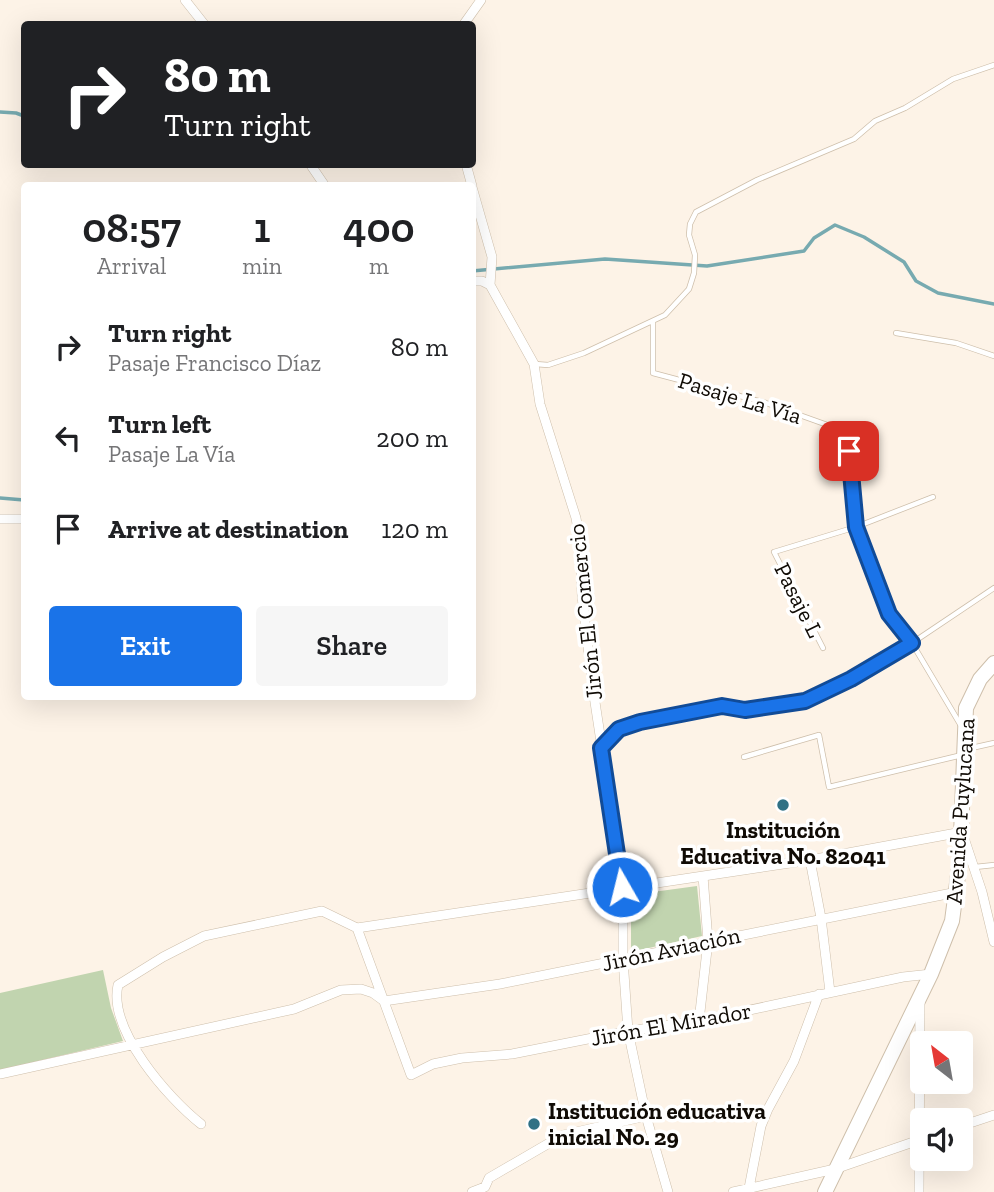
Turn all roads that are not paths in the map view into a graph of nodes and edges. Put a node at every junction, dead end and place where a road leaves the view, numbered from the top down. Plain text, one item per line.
1 (185, 0) edge
2 (481, 0) edge
3 (202, 21) edge
4 (466, 21) edge
5 (994, 65) edge
6 (476, 200) edge
7 (476, 281) edge
8 (491, 281) junction
9 (653, 321) junction
10 (897, 332) dead end
11 (994, 356) edge
12 (534, 364) junction
13 (933, 497) dead end
14 (0, 519) edge
15 (21, 519) edge
16 (856, 527) junction
17 (994, 588) edge
18 (912, 643) junction
19 (823, 648) dead end
20 (994, 663) edge
21 (964, 730) junction
22 (994, 743) edge
23 (601, 748) junction
24 (963, 752) junction
25 (744, 757) dead end
26 (962, 832) junction
27 (810, 860) junction
28 (994, 865) edge
29 (974, 867) junction
30 (703, 876) junction
31 (622, 887) junction
32 (957, 891) junction
33 (821, 918) junction
34 (357, 928) junction
35 (708, 941) junction
36 (994, 942) edge
37 (622, 959) junction
38 (931, 974) junction
39 (830, 992) junction
40 (819, 994) junction
41 (920, 995) junction
42 (384, 1001) junction
43 (699, 1021) junction
44 (628, 1031) junction
45 (134, 1044) junction
46 (0, 1074) edge
47 (921, 1108) edge
48 (994, 1115) edge
49 (646, 1116) junction
50 (973, 1122) edge
51 (201, 1124) dead end
52 (910, 1143) edge
53 (835, 1169) junction
54 (920, 1171) edge
55 (749, 1188) junction
56 (472, 1192) edge
57 (668, 1192) edge
58 (733, 1192) edge
59 (825, 1192) edge
60 (919, 1192) edge

1 - 3 street
2 - 4 street
5 - 9 lane
6 - 8 street
7 - 8 street
8 - 12 street, Jirón El Comercio
9 - 12 lane
9 - 16 lane, Pasaje La Vía
10 - 11 lane
12 - 23 street, Jirón El Comercio
13 - 16 lane, Pasaje L
14 - 15 street
16 - 18 lane, Pasaje La Vía
16 - 19 lane, Pasaje L
17 - 18 lane
18 - 21 lane, Pasaje La Vía
18 - 23 lane
20 - 21 main road, Avenida Puylucana
21 - 24 main road, Avenida Puylucana
22 - 24 lane
23 - 31 street, Jirón El Comercio
24 - 25 lane
24 - 26 main road, Avenida Puylucana
26 - 27 street
26 - 29 street
26 - 32 main road, Avenida Puylucana
27 - 30 street
27 - 33 street
28 - 29 lane
29 - 36 street
30 - 31 street
30 - 35 street
31 - 34 street
31 - 37 street, Jirón El Comercio
32 - 33 street, Jirón Aviación
32 - 38 main road, Avenida Puylucana
33 - 35 street, Jirón Aviación
33 - 39 street
34 - 42 street
34 - 45 street
35 - 37 street, Jirón Aviación
35 - 43 street
37 - 42 street, Jirón Aviación
37 - 44 street
38 - 39 street, Jirón El Mirador
38 - 41 main road, Avenida Puylucana
39 - 40 street, Jirón El Mirador
40 - 43 street, Jirón El Mirador
40 - 55 street
41 - 47 street
41 - 53 main road, Avenida Puylucana
42 - 44 street, Jirón El Mirador
42 - 45 street
43 - 44 street, Jirón El Mirador
44 - 49 street
45 - 46 street
45 - 51 street
48 - 50 street
49 - 56 street
49 - 57 street
52 - 53 street
53 - 55 street
53 - 59 main road, Avenida Puylucana
54 - 60 street
55 - 58 street

